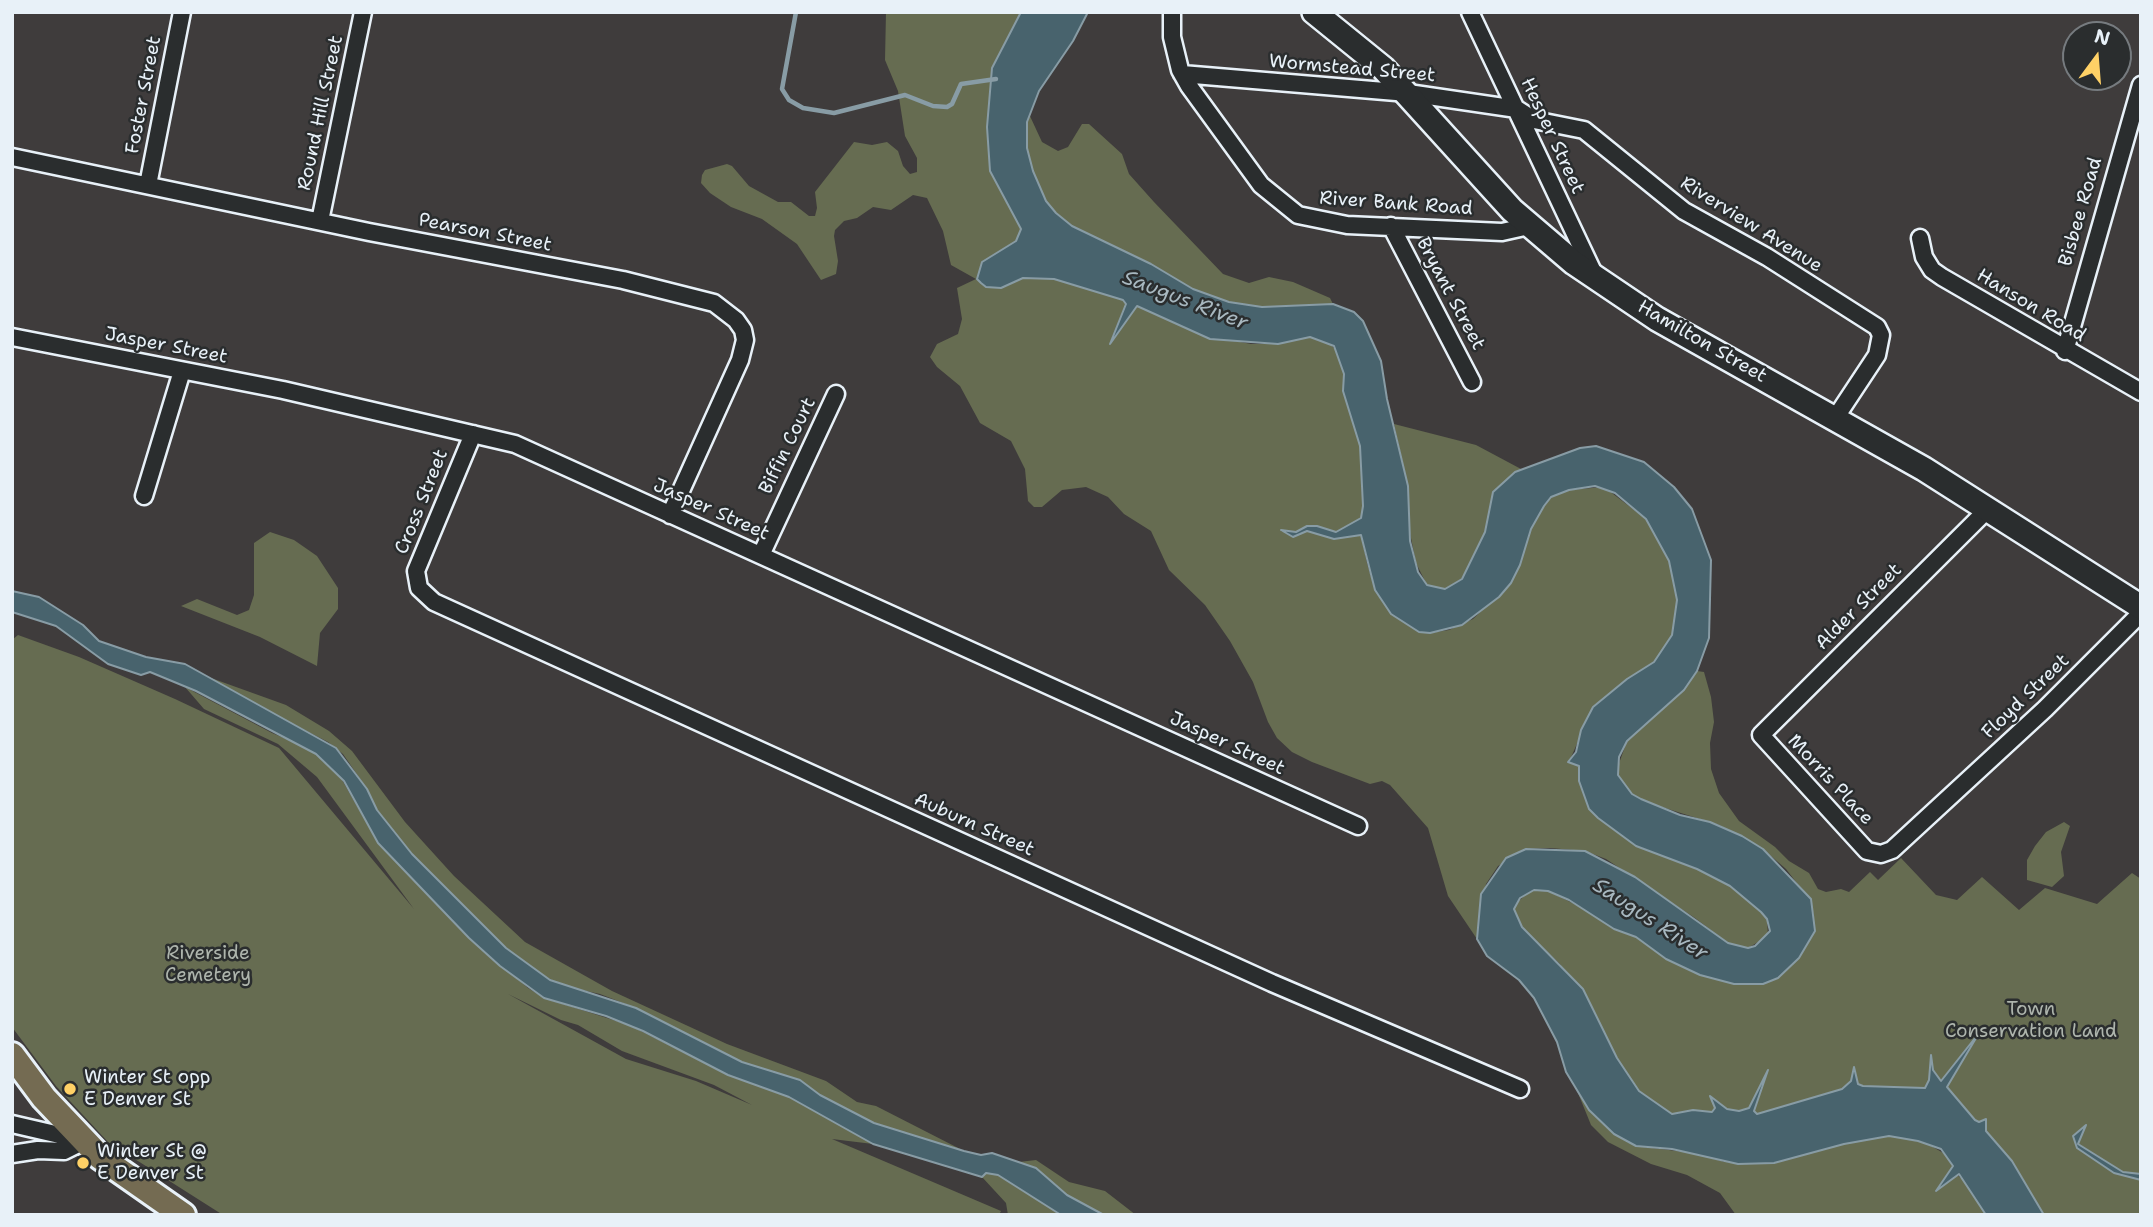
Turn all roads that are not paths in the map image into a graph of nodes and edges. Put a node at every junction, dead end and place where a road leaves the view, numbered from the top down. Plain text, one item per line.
1 (182, 12) edge
2 (363, 12) edge
3 (1172, 12) edge
4 (1314, 12) edge
5 (1470, 12) edge
6 (1182, 74) junction
7 (2141, 85) edge
8 (1408, 93) junction
9 (1517, 109) junction
10 (12, 157) edge
11 (148, 185) junction
12 (320, 221) junction
13 (1391, 226) junction
14 (1529, 226) junction
15 (1920, 238) dead end
16 (1596, 279) junction
17 (12, 337) edge
18 (2065, 351) junction
19 (182, 371) junction
20 (1472, 382) dead end
21 (2141, 392) edge
22 (836, 394) dead end
23 (1836, 416) junction
24 (473, 434) junction
25 (144, 496) dead end
26 (1988, 509) junction
27 (670, 514) junction
28 (761, 555) junction
29 (418, 587) joint
30 (2141, 607) edge
31 (2141, 613) edge
32 (1761, 735) joint
33 (1937, 808) joint
34 (1358, 825) dead end
35 (12, 1055) edge
36 (1520, 1089) dead end
37 (12, 1124) edge
38 (84, 1141) junction
39 (12, 1154) edge
40 (183, 1215) edge

1 - 11 street, Foster Street
2 - 12 street, Round Hill Street
3 - 6 street, River Bank Road
4 - 8 main road, Hamilton Street
5 - 9 street, Hesper Street
6 - 8 street, Wormstead Street
6 - 13 street, River Bank Road
7 - 18 street, Bisbee Road
8 - 9 street, Wormstead Street
8 - 14 main road, Hamilton Street
9 - 16 street, Hesper Street
9 - 23 street, Riverview Avenue
10 - 11 street, Pearson Street
11 - 12 street, Pearson Street
12 - 27 street, Pearson Street
13 - 14 street, River Bank Road
13 - 20 street, Bryant Street
14 - 16 main road, Hamilton Street
15 - 18 street, Hanson Road
16 - 23 main road, Hamilton Street
17 - 19 street, Jasper Street
18 - 21 street, Hanson Road
19 - 24 street, Jasper Street
19 - 25 street
22 - 28 street, Biffin Court
23 - 26 main road, Hamilton Street
24 - 27 street, Jasper Street
24 - 29 street, Cross Street
26 - 30 main road, Hamilton Street
26 - 32 street, Alder Street
27 - 28 street, Jasper Street
28 - 34 street, Jasper Street
29 - 36 street, Auburn Street
31 - 33 street, Floyd Street
32 - 33 street, Morris Place
35 - 38 main road
37 - 38 street
38 - 39 street
38 - 40 main road

